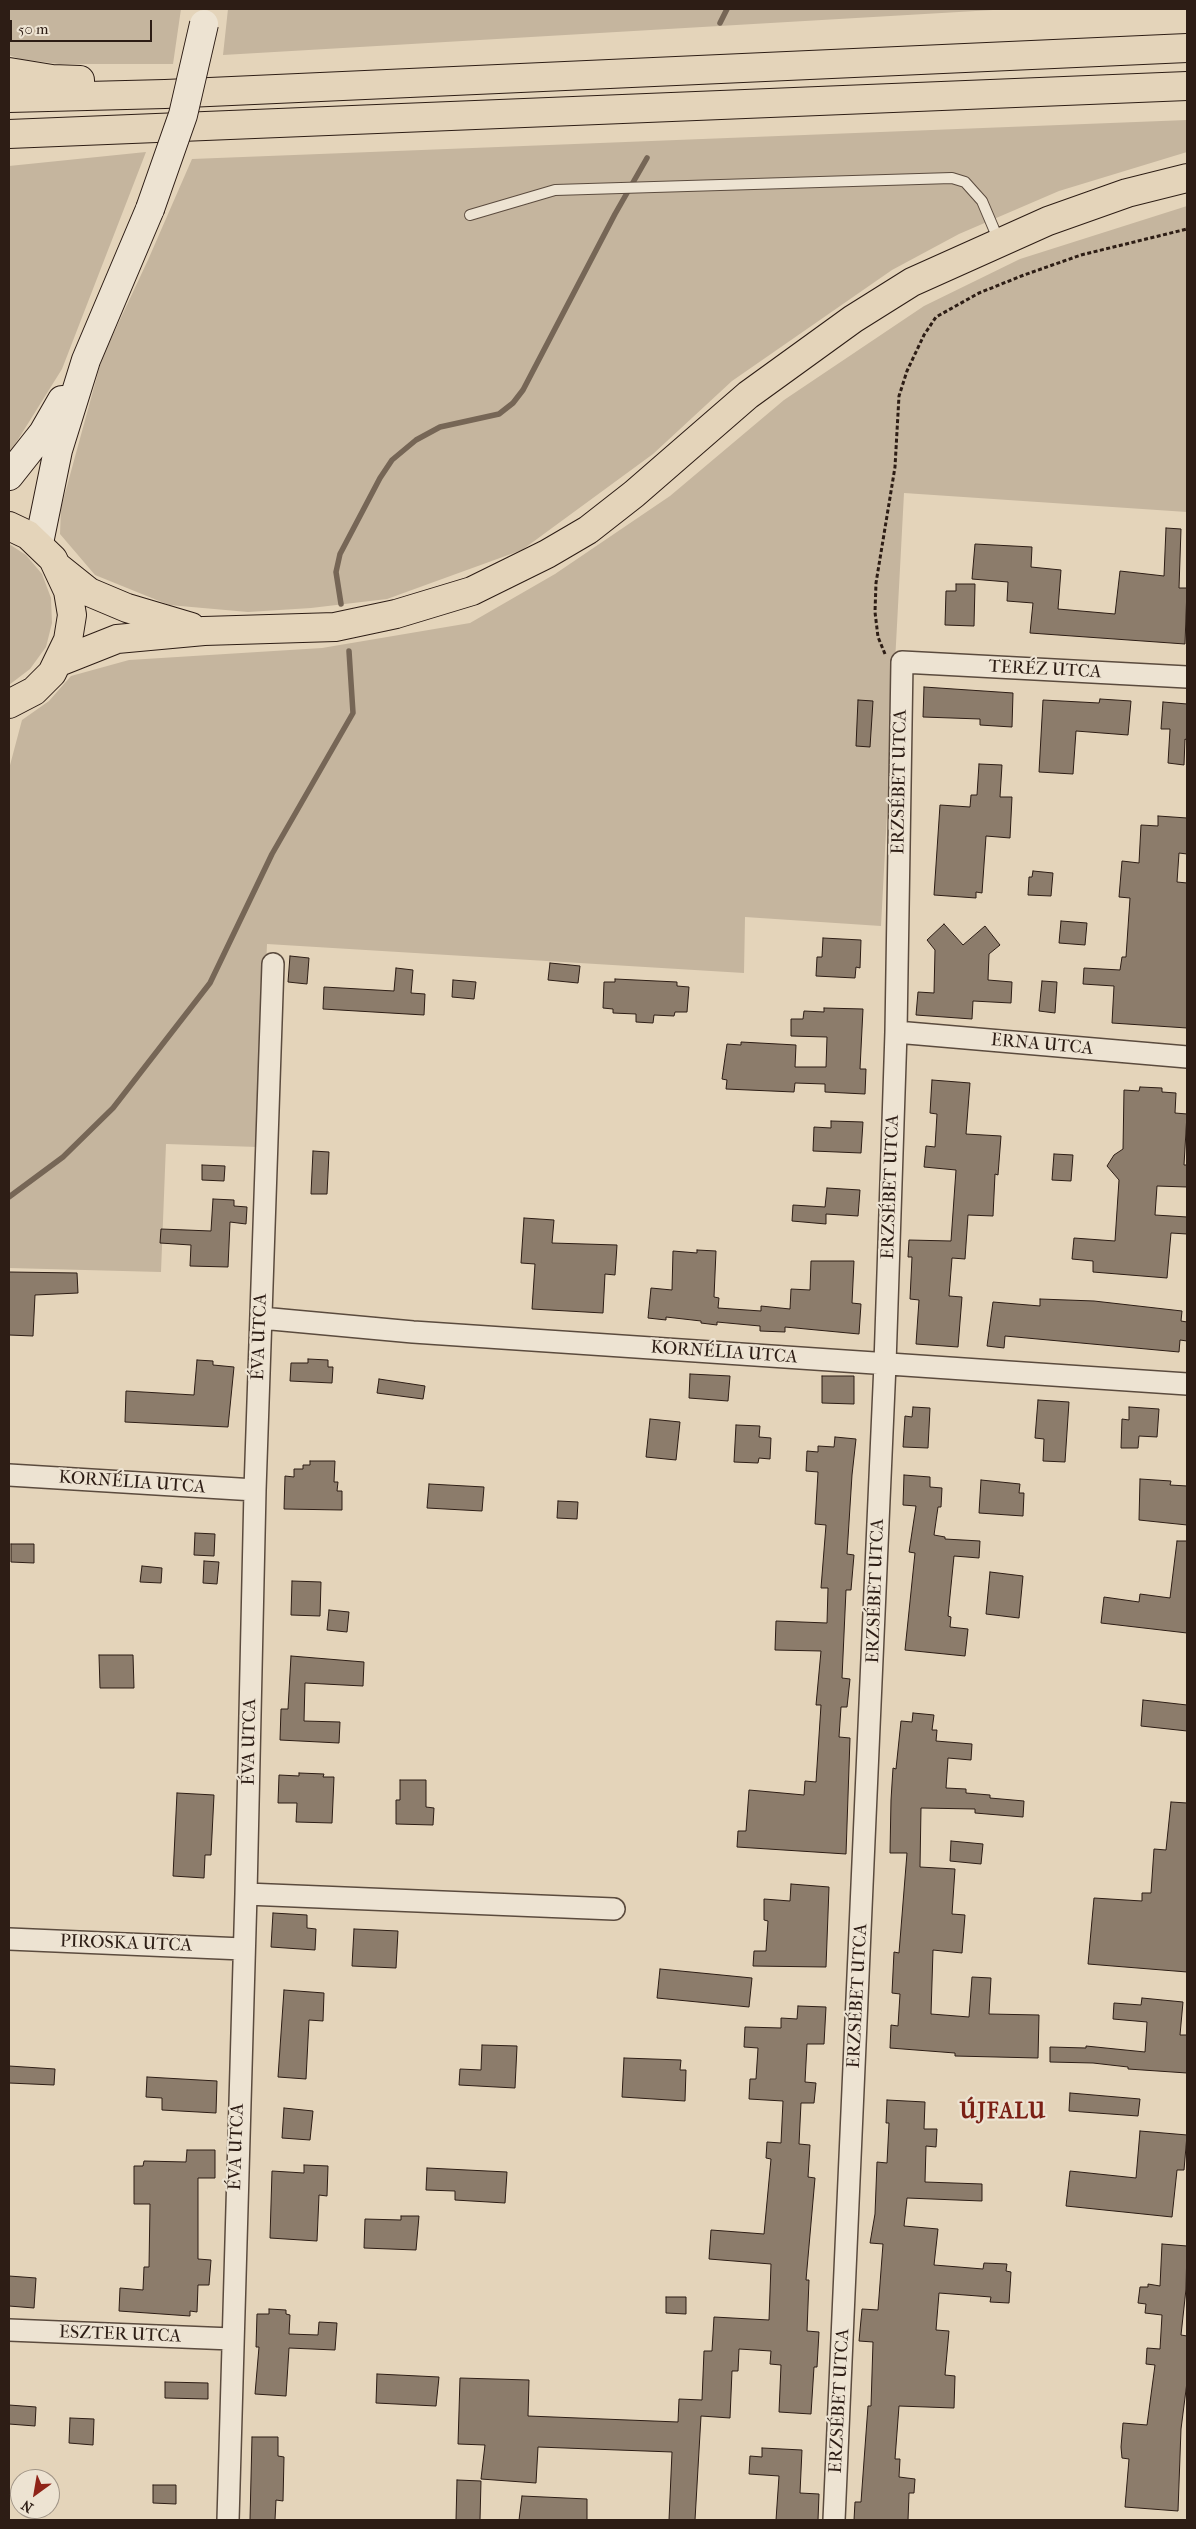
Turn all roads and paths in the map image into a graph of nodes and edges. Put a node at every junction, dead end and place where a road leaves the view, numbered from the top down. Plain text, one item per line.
1 (205, 16) edge
2 (1187, 48) edge
3 (9, 72) edge
4 (1187, 86) edge
5 (165, 94) junction
6 (9, 98) edge
7 (147, 129) junction
8 (9, 134) edge
9 (9, 150) edge
10 (1187, 178) edge
11 (470, 215) dead end
12 (1187, 229) edge
13 (999, 242) junction
14 (86, 360) junction
15 (9, 476) edge
16 (9, 526) edge
17 (39, 543) junction
18 (59, 568) junction
19 (204, 631) junction
20 (59, 662) junction
21 (902, 662) junction
22 (1187, 677) edge
23 (10, 706) edge
24 (272, 964) dead end
25 (896, 1032) junction
26 (1187, 1057) edge
27 (261, 1318) junction
28 (885, 1364) junction
29 (1187, 1384) edge
30 (9, 1475) edge
31 (255, 1490) junction
32 (246, 1894) junction
33 (614, 1909) dead end
34 (9, 1939) edge
35 (243, 1949) junction
36 (9, 2330) edge
37 (232, 2339) junction
38 (228, 2520) edge
39 (834, 2520) edge

1 - 14 street, bridge
2 - 5 main road
3 - 5 main road
4 - 7 main road
5 - 6 main road
7 - 8 main road
7 - 9 main road
10 - 13 main road
11 - 13 lane
12 - 21 path
13 - 19 main road
14 - 15 street
14 - 17 street
16 - 17 main road
17 - 18 main road
18 - 19 main road
18 - 20 main road
19 - 20 main road
20 - 23 main road
21 - 22 street, TERÉZ UTCA
21 - 25 street, ERZSÉBET UTCA
24 - 27 street, ÉVA UTCA
25 - 26 street, ERNA UTCA
25 - 28 street, ERZSÉBET UTCA
27 - 28 street, KORNÉLIA UTCA
27 - 31 street, ÉVA UTCA
28 - 29 street, KORNÉLIA UTCA
28 - 39 street, ERZSÉBET UTCA
30 - 31 street, KORNÉLIA UTCA
31 - 32 street, ÉVA UTCA
32 - 33 street
32 - 35 street, ÉVA UTCA
34 - 35 street, PIROSKA UTCA
35 - 37 street, ÉVA UTCA
36 - 37 street, ESZTER UTCA
37 - 38 street, ÉVA UTCA

